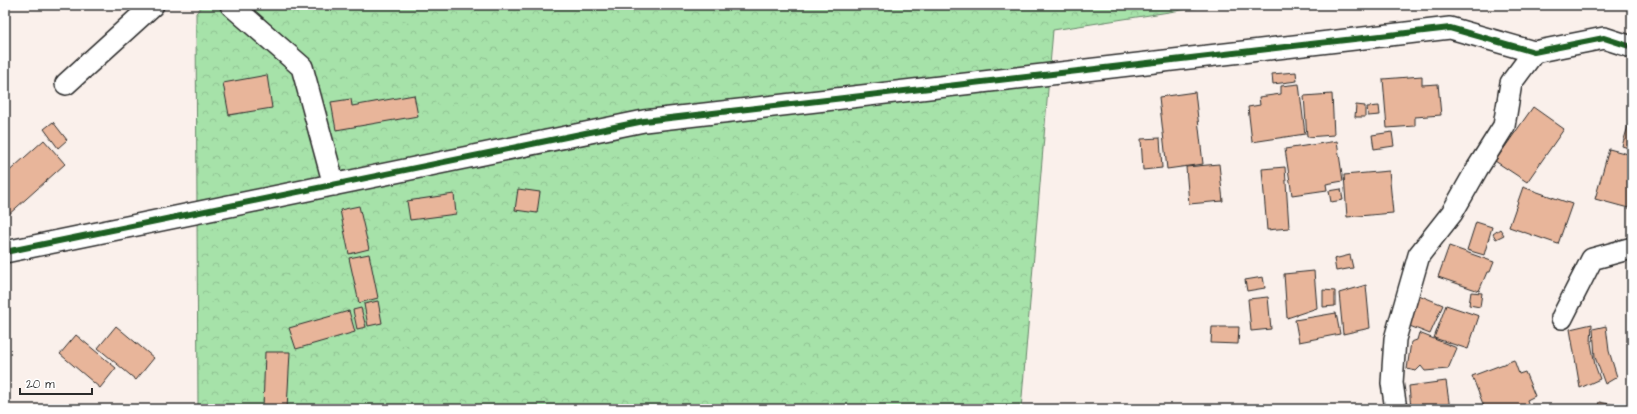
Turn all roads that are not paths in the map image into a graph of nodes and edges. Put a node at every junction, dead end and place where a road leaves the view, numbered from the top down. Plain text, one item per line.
1 (153, 5) edge
2 (231, 5) edge
3 (1632, 47) edge
4 (1534, 52) junction
5 (66, 84) dead end
6 (334, 185) junction
7 (1632, 248) edge
8 (5, 252) edge
9 (1562, 318) dead end
10 (1396, 409) edge

1 - 5 street
2 - 6 street
3 - 4 street
4 - 6 street
4 - 10 street
6 - 8 street
7 - 9 street

